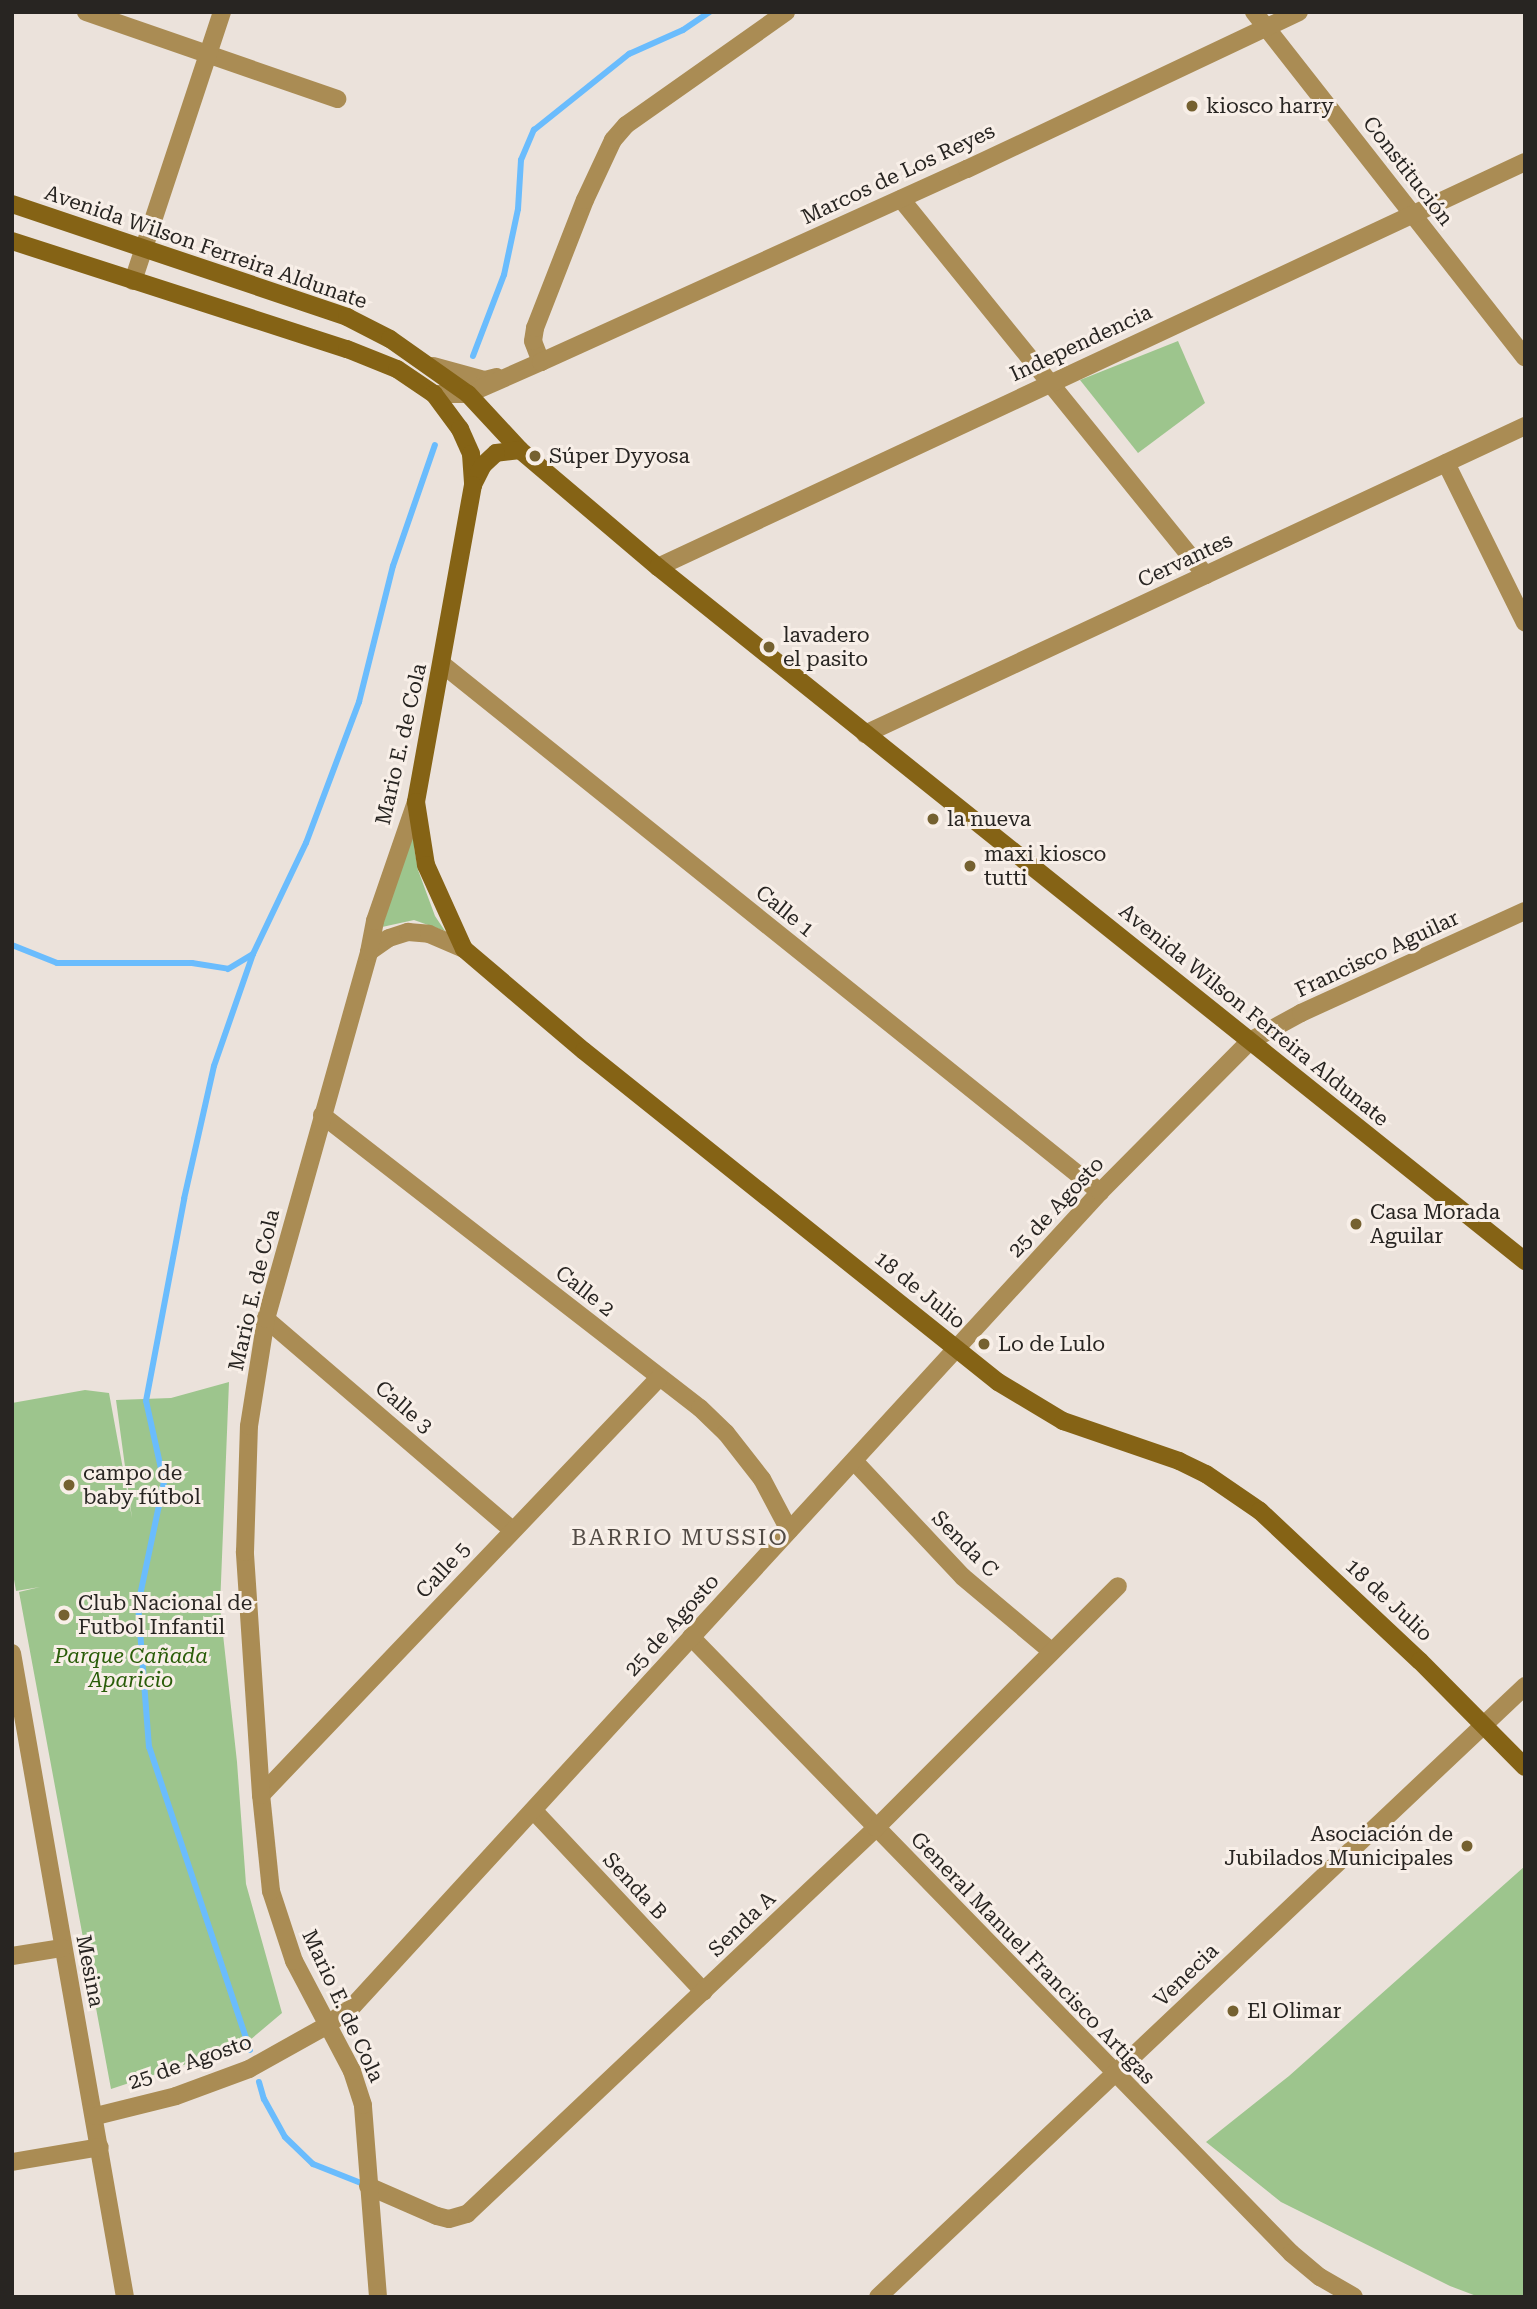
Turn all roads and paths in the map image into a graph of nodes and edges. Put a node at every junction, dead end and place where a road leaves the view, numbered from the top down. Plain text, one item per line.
1 (86, 12) edge
2 (222, 12) edge
3 (786, 12) edge
4 (1254, 12) edge
5 (1299, 12) edge
6 (1266, 27) junction
7 (208, 54) junction
8 (337, 99) dead end
9 (1525, 162) edge
10 (901, 199) junction
11 (12, 204) edge
12 (1414, 215) junction
13 (12, 241) edge
14 (146, 248) junction
15 (133, 281) junction
16 (1525, 358) edge
17 (422, 362) junction
18 (541, 362) junction
19 (514, 373) junction
20 (1049, 383) junction
21 (434, 394) junction
22 (468, 394) junction
23 (1525, 426) edge
24 (520, 450) junction
25 (1446, 463) junction
26 (473, 485) junction
27 (658, 567) junction
28 (1205, 575) junction
29 (1525, 623) edge
30 (442, 664) junction
31 (865, 734) junction
32 (416, 802) junction
33 (1525, 911) edge
34 (464, 948) junction
35 (369, 952) junction
36 (1250, 1041) junction
37 (322, 1115) junction
38 (1100, 1192) junction
39 (1525, 1261) edge
40 (266, 1319) junction
41 (957, 1349) junction
42 (659, 1378) junction
43 (854, 1461) junction
44 (512, 1530) junction
45 (789, 1530) junction
46 (1118, 1586) dead end
47 (691, 1637) junction
48 (1052, 1652) junction
49 (12, 1653) edge
50 (1525, 1686) edge
51 (1484, 1724) junction
52 (20, 1747) edge
53 (1525, 1767) edge
54 (261, 1796) junction
55 (534, 1811) junction
56 (876, 1828) junction
57 (62, 1948) junction
58 (12, 1956) edge
59 (704, 1992) junction
60 (326, 2026) junction
61 (1115, 2075) junction
62 (96, 2116) junction
63 (100, 2147) junction
64 (12, 2162) edge
65 (368, 2186) junction
66 (125, 2297) edge
67 (378, 2297) edge
68 (878, 2297) edge
69 (1353, 2297) edge

1 - 7 street
2 - 7 street
3 - 18 street
4 - 6 street, Constitución
5 - 6 street, Marcos de Los Reyes
6 - 10 street, Marcos de Los Reyes
6 - 12 street, Constitución
7 - 8 street
7 - 14 street
9 - 12 street, Independencia
10 - 18 street, Marcos de Los Reyes
10 - 20 street
11 - 14 street, Avenida Wilson Ferreira Aldunate
12 - 16 street, Constitución
12 - 20 street, Independencia
13 - 15 street
14 - 15 street
14 - 17 street, Avenida Wilson Ferreira Aldunate
15 - 21 street
17 - 19 street, Marcos de Los Reyes
17 - 22 street, Avenida Wilson Ferreira Aldunate
18 - 19 street, Marcos de Los Reyes
19 - 22 street, Marcos de Los Reyes
20 - 27 street, Independencia
20 - 28 street
21 - 22 street, Marcos de Los Reyes
21 - 26 street
22 - 24 street, Avenida Wilson Ferreira Aldunate
23 - 25 street, Cervantes
24 - 26 street, Mario E. de Cola
24 - 27 street, Avenida Wilson Ferreira Aldunate
25 - 28 street, Cervantes
25 - 29 street
26 - 30 street, Mario E. de Cola
27 - 31 street, Avenida Wilson Ferreira Aldunate
28 - 31 street, Cervantes
30 - 32 street, Mario E. de Cola
30 - 38 street, Calle 1
31 - 36 street, Avenida Wilson Ferreira Aldunate
32 - 34 street, 18 de Julio
32 - 35 street, Mario E. de Cola
33 - 36 street, Francisco Aguilar
34 - 35 street, 18 de Julio
34 - 41 street, 18 de Julio
35 - 37 street, Mario E. de Cola
36 - 38 street, 25 de Agosto
36 - 39 street, Avenida Wilson Ferreira Aldunate
37 - 40 street, Mario E. de Cola
37 - 42 street, Calle 2
38 - 41 street, 25 de Agosto
40 - 44 street, Calle 3
40 - 54 street, Mario E. de Cola
41 - 43 street, 25 de Agosto
41 - 51 street, 18 de Julio
42 - 44 street, Calle 5
42 - 45 street, Calle 2
43 - 45 street, 25 de Agosto
43 - 48 street, Senda C
44 - 54 street, Calle 5
45 - 47 street, 25 de Agosto
46 - 48 street, Senda A
47 - 55 street, 25 de Agosto
47 - 56 street, General Manuel Francisco Artigas
48 - 56 street, Senda A
49 - 52 street, Mesina
50 - 51 street, Venecia
51 - 53 street, 18 de Julio
51 - 61 street, Venecia
52 - 57 street, Mesina
54 - 60 street, Mario E. de Cola
55 - 59 street, Senda B
55 - 60 street, 25 de Agosto
56 - 59 street, Senda A
56 - 61 street, General Manuel Francisco Artigas
57 - 58 street
57 - 62 street, Mesina
59 - 65 street, Senda A
60 - 62 street, 25 de Agosto
60 - 65 street, Mario E. de Cola
61 - 68 street, Venecia
61 - 69 street, General Manuel Francisco Artigas
62 - 63 street, Mesina
63 - 64 street
63 - 66 street, Mesina
65 - 67 street, Mario E. de Cola

